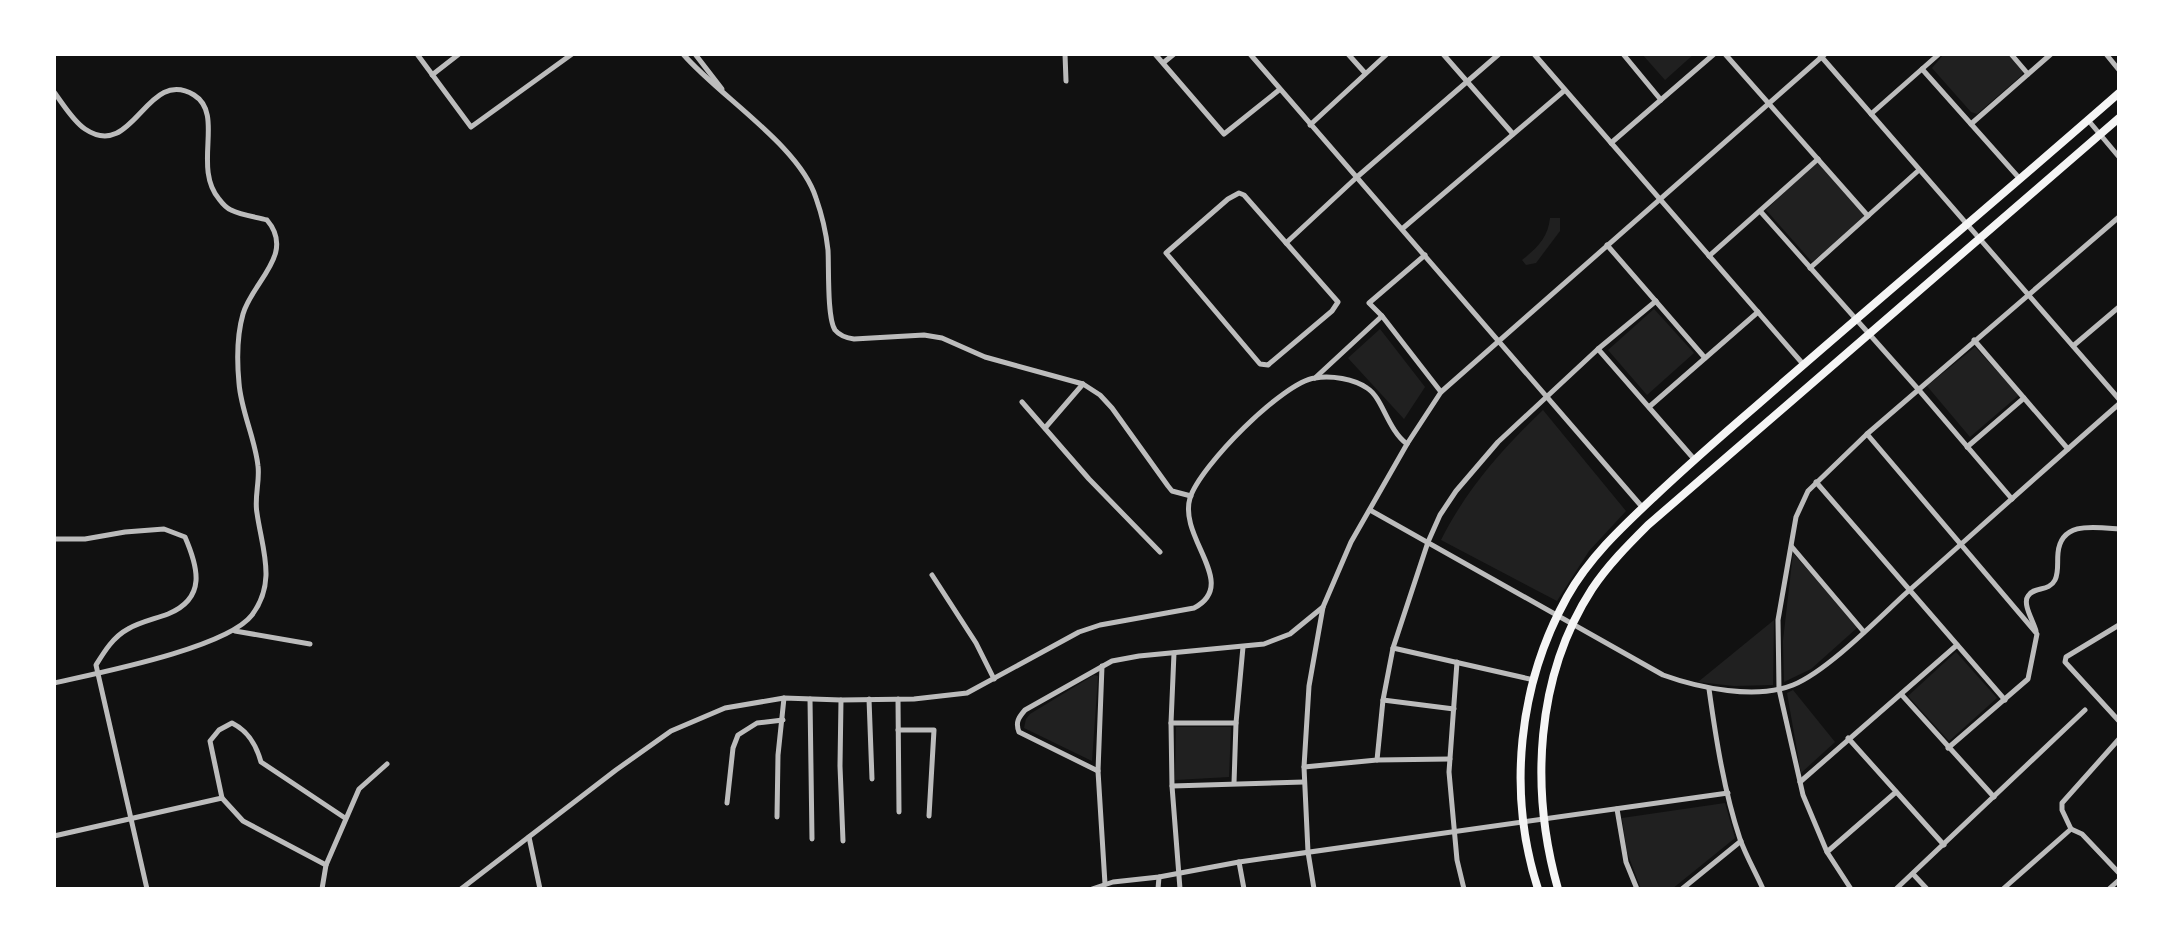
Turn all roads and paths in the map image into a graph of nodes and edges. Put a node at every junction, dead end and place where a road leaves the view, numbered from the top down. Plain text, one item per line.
1 (417, 54) edge
2 (459, 54) edge
3 (572, 54) edge
4 (683, 54) edge
5 (695, 54) edge
6 (1065, 54) edge
7 (1155, 54) edge
8 (1174, 54) edge
9 (1250, 54) edge
10 (1348, 54) edge
11 (1387, 54) edge
12 (1443, 54) edge
13 (1499, 54) edge
14 (1534, 54) edge
15 (1623, 54) edge
16 (1714, 54) edge
17 (1725, 54) edge
18 (1939, 54) edge
19 (2011, 54) edge
20 (2051, 54) edge
21 (2106, 54) edge
22 (1822, 55) edge
23 (1163, 63) junction
24 (1922, 69) junction
25 (2119, 70) edge
26 (1365, 73) junction
27 (2028, 74) junction
28 (432, 75) junction
29 (1066, 81) dead end
30 (1467, 82) junction
31 (1279, 90) junction
32 (1565, 90) junction
33 (54, 92) edge
34 (2119, 93) edge
35 (726, 94) junction
36 (1661, 100) junction
37 (1769, 104) junction
38 (1871, 114) junction
39 (2119, 118) edge
40 (2088, 120) junction
41 (1971, 124) junction
42 (1310, 125) junction
43 (1513, 134) junction
44 (2100, 135) junction
45 (1611, 143) junction
46 (2119, 157) edge
47 (1818, 159) junction
48 (1919, 170) junction
49 (1357, 177) junction
50 (2020, 179) junction
51 (1660, 198) junction
52 (1760, 211) junction
53 (1868, 216) junction
54 (2119, 217) edge
55 (1967, 225) junction
56 (1402, 229) junction
57 (1980, 239) junction
58 (1286, 243) junction
59 (1607, 245) junction
60 (1425, 255) junction
61 (1709, 256) junction
62 (1811, 268) junction
63 (2028, 294) junction
64 (1656, 300) junction
65 (2119, 307) edge
66 (1758, 312) junction
67 (1382, 316) junction
68 (1856, 319) junction
69 (1869, 334) junction
70 (1974, 340) junction
71 (1500, 342) junction
72 (2073, 346) junction
73 (1598, 349) junction
74 (1706, 358) junction
75 (1803, 364) junction
76 (1315, 378) junction
77 (1083, 384) junction
78 (1918, 389) junction
79 (1441, 392) junction
80 (1546, 398) junction
81 (2024, 398) junction
82 (1022, 401) dead end
83 (2119, 401) edge
84 (1648, 407) junction
85 (1045, 428) junction
86 (1867, 433) junction
87 (1407, 443) junction
88 (1967, 447) junction
89 (2068, 449) junction
90 (1695, 459) junction
91 (1816, 482) junction
92 (1191, 496) junction
93 (2011, 499) junction
94 (1643, 508) junction
95 (1370, 510) junction
96 (2118, 530) edge
97 (54, 539) edge
98 (1428, 542) junction
99 (1961, 545) junction
100 (1792, 547) junction
101 (1160, 552) dead end
102 (932, 575) dead end
103 (1909, 591) junction
104 (1323, 607) junction
105 (1558, 614) junction
106 (1573, 622) junction
107 (2119, 625) edge
108 (235, 631) junction
109 (1864, 632) junction
110 (2037, 634) junction
111 (310, 644) dead end
112 (1956, 645) junction
113 (1243, 647) junction
114 (1393, 648) junction
115 (1174, 653) junction
116 (1457, 662) junction
117 (1102, 666) junction
118 (97, 673) junction
119 (994, 679) junction
120 (1534, 680) junction
121 (54, 683) edge
122 (1709, 689) junction
123 (1779, 689) junction
124 (1901, 694) junction
125 (784, 698) junction
126 (810, 699) junction
127 (869, 699) junction
128 (898, 699) junction
129 (841, 700) junction
130 (1383, 700) junction
131 (2005, 700) junction
132 (1454, 709) junction
133 (2085, 710) dead end
134 (783, 720) junction
135 (2119, 721) edge
136 (1171, 723) junction
137 (1236, 723) junction
138 (898, 730) junction
139 (1848, 738) junction
140 (2119, 739) edge
141 (1948, 748) junction
142 (1450, 759) junction
143 (1377, 760) junction
144 (387, 764) dead end
145 (1304, 767) junction
146 (1098, 771) junction
147 (872, 779) dead end
148 (1304, 782) junction
149 (1800, 782) junction
150 (1234, 783) junction
151 (1172, 786) junction
152 (1896, 792) junction
153 (1728, 793) junction
154 (1994, 797) junction
155 (222, 798) junction
156 (727, 803) dead end
157 (1617, 809) junction
158 (899, 812) dead end
159 (929, 816) dead end
160 (777, 817) dead end
161 (345, 818) junction
162 (132, 819) junction
163 (1544, 819) junction
164 (1523, 821) junction
165 (2071, 829) junction
166 (1454, 831) junction
167 (54, 836) edge
168 (529, 837) junction
169 (811, 839) dead end
170 (843, 841) dead end
171 (1741, 841) junction
172 (1944, 845) junction
173 (1308, 852) junction
174 (1828, 852) junction
175 (1240, 862) junction
176 (326, 865) junction
177 (2119, 873) edge
178 (1178, 874) junction
179 (1913, 874) junction
180 (1159, 877) junction
181 (2119, 880) edge
182 (1105, 884) junction
183 (147, 889) edge
184 (322, 889) edge
185 (461, 889) edge
186 (540, 889) edge
187 (1092, 889) edge
188 (1158, 889) edge
189 (1180, 889) edge
190 (1244, 889) edge
191 (1314, 889) edge
192 (1464, 889) edge
193 (1538, 889) edge
194 (1558, 889) edge
195 (1637, 889) edge
196 (1682, 889) edge
197 (1763, 889) edge
198 (1850, 889) edge
199 (1896, 889) edge
200 (1927, 889) edge
201 (2003, 889) edge
202 (2109, 889) edge

1 - 28 street
2 - 28 street
3 - 28 street
4 - 35 street
5 - 35 street
6 - 29 street
7 - 23 street
8 - 23 street
9 - 31 street
10 - 26 street
11 - 26 street
12 - 30 street
13 - 30 street
14 - 32 street
15 - 36 street
16 - 36 street
17 - 37 street
18 - 24 street
19 - 27 street
20 - 27 street
21 - 25 street
22 - 37 street
22 - 38 street
23 - 31 street
24 - 38 street
24 - 41 street
26 - 42 street
27 - 41 street
30 - 43 street
30 - 49 street
31 - 42 street
32 - 43 street
32 - 45 street
33 - 108 street
34 - 40 main road
35 - 77 street
36 - 45 street
37 - 47 street
37 - 51 street
38 - 48 street
39 - 44 main road
40 - 44 street
40 - 50 main road
41 - 50 street
42 - 49 street
43 - 56 street
44 - 46 street
44 - 57 main road
45 - 51 street
47 - 52 street
47 - 53 street
48 - 53 street
48 - 55 street
49 - 56 street
49 - 58 street
50 - 55 main road
51 - 59 street
51 - 61 street
52 - 61 street
52 - 62 street
53 - 62 street
54 - 63 street
55 - 57 street
55 - 68 main road
56 - 60 street
57 - 63 street
57 - 69 main road
58 - 58 street
59 - 64 street
59 - 71 street
60 - 67 street
60 - 71 street
61 - 66 street
62 - 68 street
63 - 70 street
63 - 72 street
64 - 73 street
64 - 74 street
65 - 72 street
66 - 74 street
66 - 75 street
67 - 76 street
67 - 79 street
68 - 69 street
68 - 75 main road
69 - 78 street
69 - 106 main road
70 - 78 street
70 - 81 street
71 - 79 street
71 - 80 street
72 - 83 street
73 - 80 street
73 - 84 street
74 - 84 street
75 - 90 main road
76 - 87 street
76 - 92 street
77 - 85 street
77 - 92 street
78 - 86 street
78 - 88 street
79 - 87 street
80 - 94 street
80 - 98 street
81 - 88 street
81 - 89 street
82 - 85 street
83 - 89 street
84 - 90 street
85 - 101 street
86 - 91 street
86 - 99 street
87 - 95 street
88 - 93 street
89 - 93 street
90 - 94 main road
91 - 100 street
91 - 103 street
92 - 119 street
93 - 99 street
94 - 105 main road
95 - 98 street
95 - 104 street
96 - 110 street
97 - 118 street
98 - 105 street
98 - 114 street
99 - 103 street
99 - 110 street
100 - 109 street
100 - 123 street
102 - 119 street
103 - 109 street
103 - 112 street
104 - 113 street
104 - 145 street
105 - 106 street
105 - 120 main road
106 - 122 street
106 - 163 main road
107 - 135 street
108 - 111 street
108 - 118 street
109 - 123 street
110 - 131 street
112 - 124 street
112 - 131 street
113 - 115 street
113 - 137 street
114 - 116 street
114 - 130 street
115 - 117 street
115 - 136 street
116 - 120 street
116 - 132 street
117 - 146 street
117 - 146 street
118 - 121 street
118 - 162 street
119 - 128 street
120 - 164 main road
122 - 123 street
122 - 153 street
123 - 149 street
124 - 139 street
124 - 141 street
125 - 126 street
125 - 134 street
125 - 168 street
126 - 129 street
126 - 169 street
127 - 128 street
127 - 129 street
127 - 147 street
128 - 138 street
129 - 170 street
130 - 132 street
130 - 143 street
131 - 141 street
132 - 142 street
133 - 154 street
134 - 156 street
134 - 160 street
136 - 137 street
136 - 151 street
137 - 150 street
138 - 158 street
138 - 159 street
139 - 149 street
139 - 152 street
140 - 165 street
141 - 154 street
142 - 143 street
142 - 166 street
143 - 145 street
144 - 161 street
145 - 148 street
146 - 182 street
148 - 150 street
148 - 173 street
149 - 174 street
150 - 151 street
151 - 178 street
152 - 172 street
152 - 174 street
153 - 157 street
153 - 171 street
154 - 172 street
155 - 161 street
155 - 162 street
155 - 176 street
157 - 163 street
157 - 195 street
161 - 176 street
162 - 167 street
162 - 183 street
163 - 164 street
163 - 194 main road
164 - 166 street
164 - 193 main road
165 - 177 street
165 - 201 street
166 - 173 street
166 - 192 street
168 - 185 street
168 - 186 street
171 - 196 street
171 - 197 street
172 - 179 street
173 - 175 street
173 - 191 street
174 - 198 street
175 - 178 street
175 - 190 street
176 - 184 street
178 - 180 street
178 - 189 street
179 - 199 street
179 - 200 street
180 - 182 street
180 - 188 street
181 - 202 street
182 - 187 street

